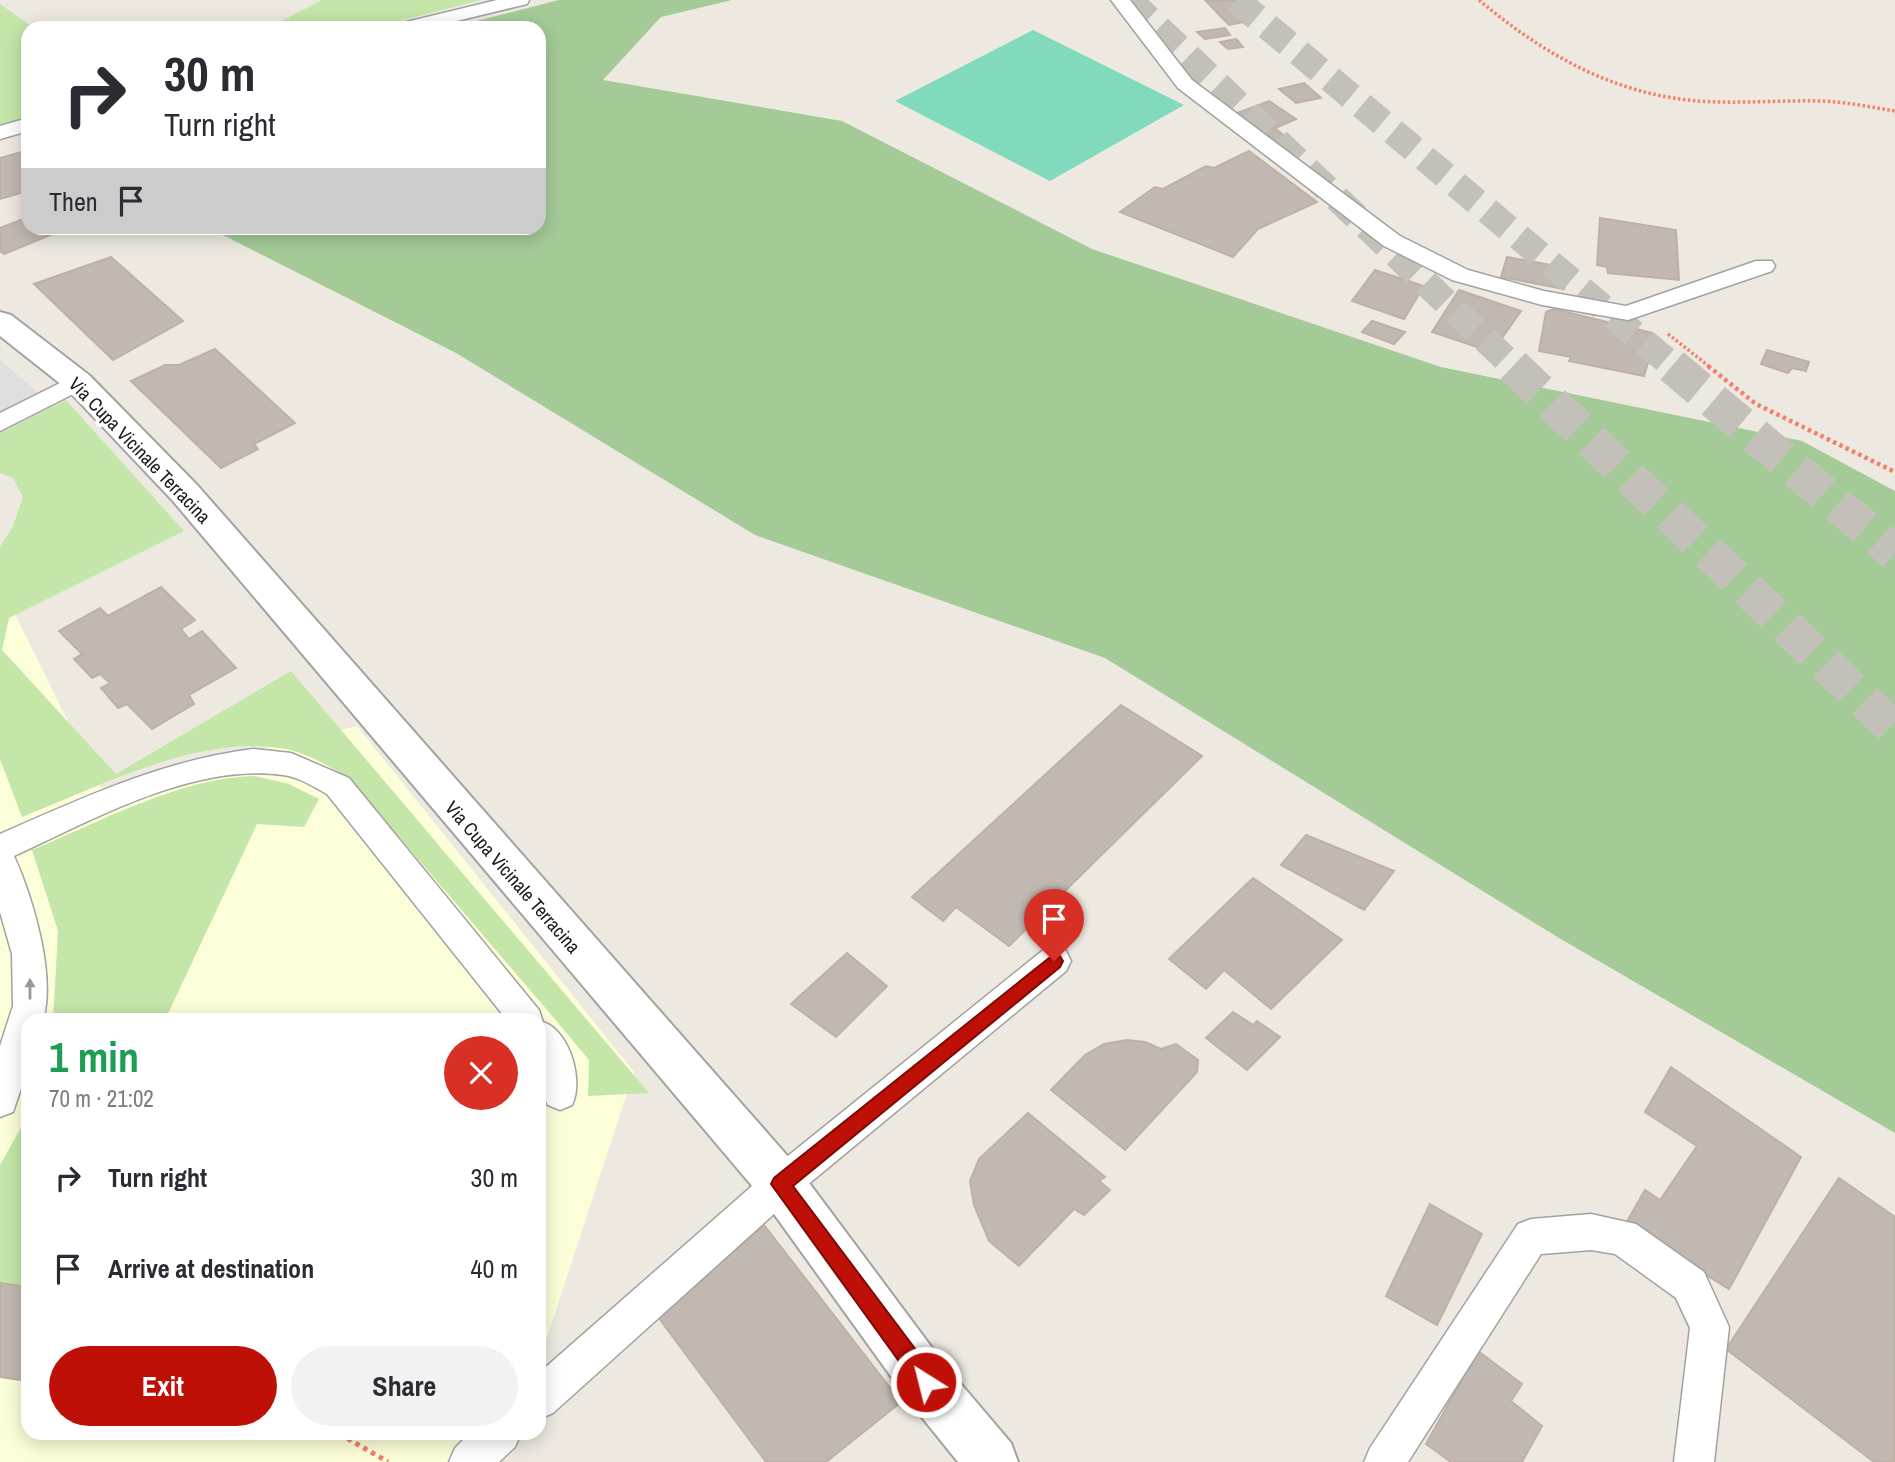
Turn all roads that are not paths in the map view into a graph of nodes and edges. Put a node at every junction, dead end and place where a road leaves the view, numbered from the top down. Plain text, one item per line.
1 (520, 0) edge
2 (1120, 0) edge
3 (434, 21) edge
4 (21, 126) edge
5 (0, 133) edge
6 (1764, 266) dead end
7 (0, 321) edge
8 (78, 382) junction
9 (0, 423) edge
10 (0, 848) edge
11 (0, 859) edge
12 (1054, 961) dead end
13 (28, 1013) edge
14 (521, 1013) edge
15 (21, 1034) edge
16 (546, 1044) edge
17 (560, 1094) dead end
18 (0, 1101) edge
19 (780, 1184) junction
20 (546, 1393) edge
21 (493, 1440) edge
22 (469, 1462) edge
23 (992, 1462) edge
24 (1384, 1462) edge
25 (1694, 1462) edge

1 - 3 lane
2 - 6 lane
4 - 5 lane
7 - 8 street, Via Cupa Vicinale Terracina
8 - 9 lane
8 - 19 street, Via Cupa Vicinale Terracina
10 - 14 lane
13 -> 11 lane
12 - 19 lane
18 -> 15 lane
16 - 17 lane
19 - 20 lane
19 - 23 street, Via Cupa Vicinale Terracina
21 - 22 lane
24 - 25 lane

